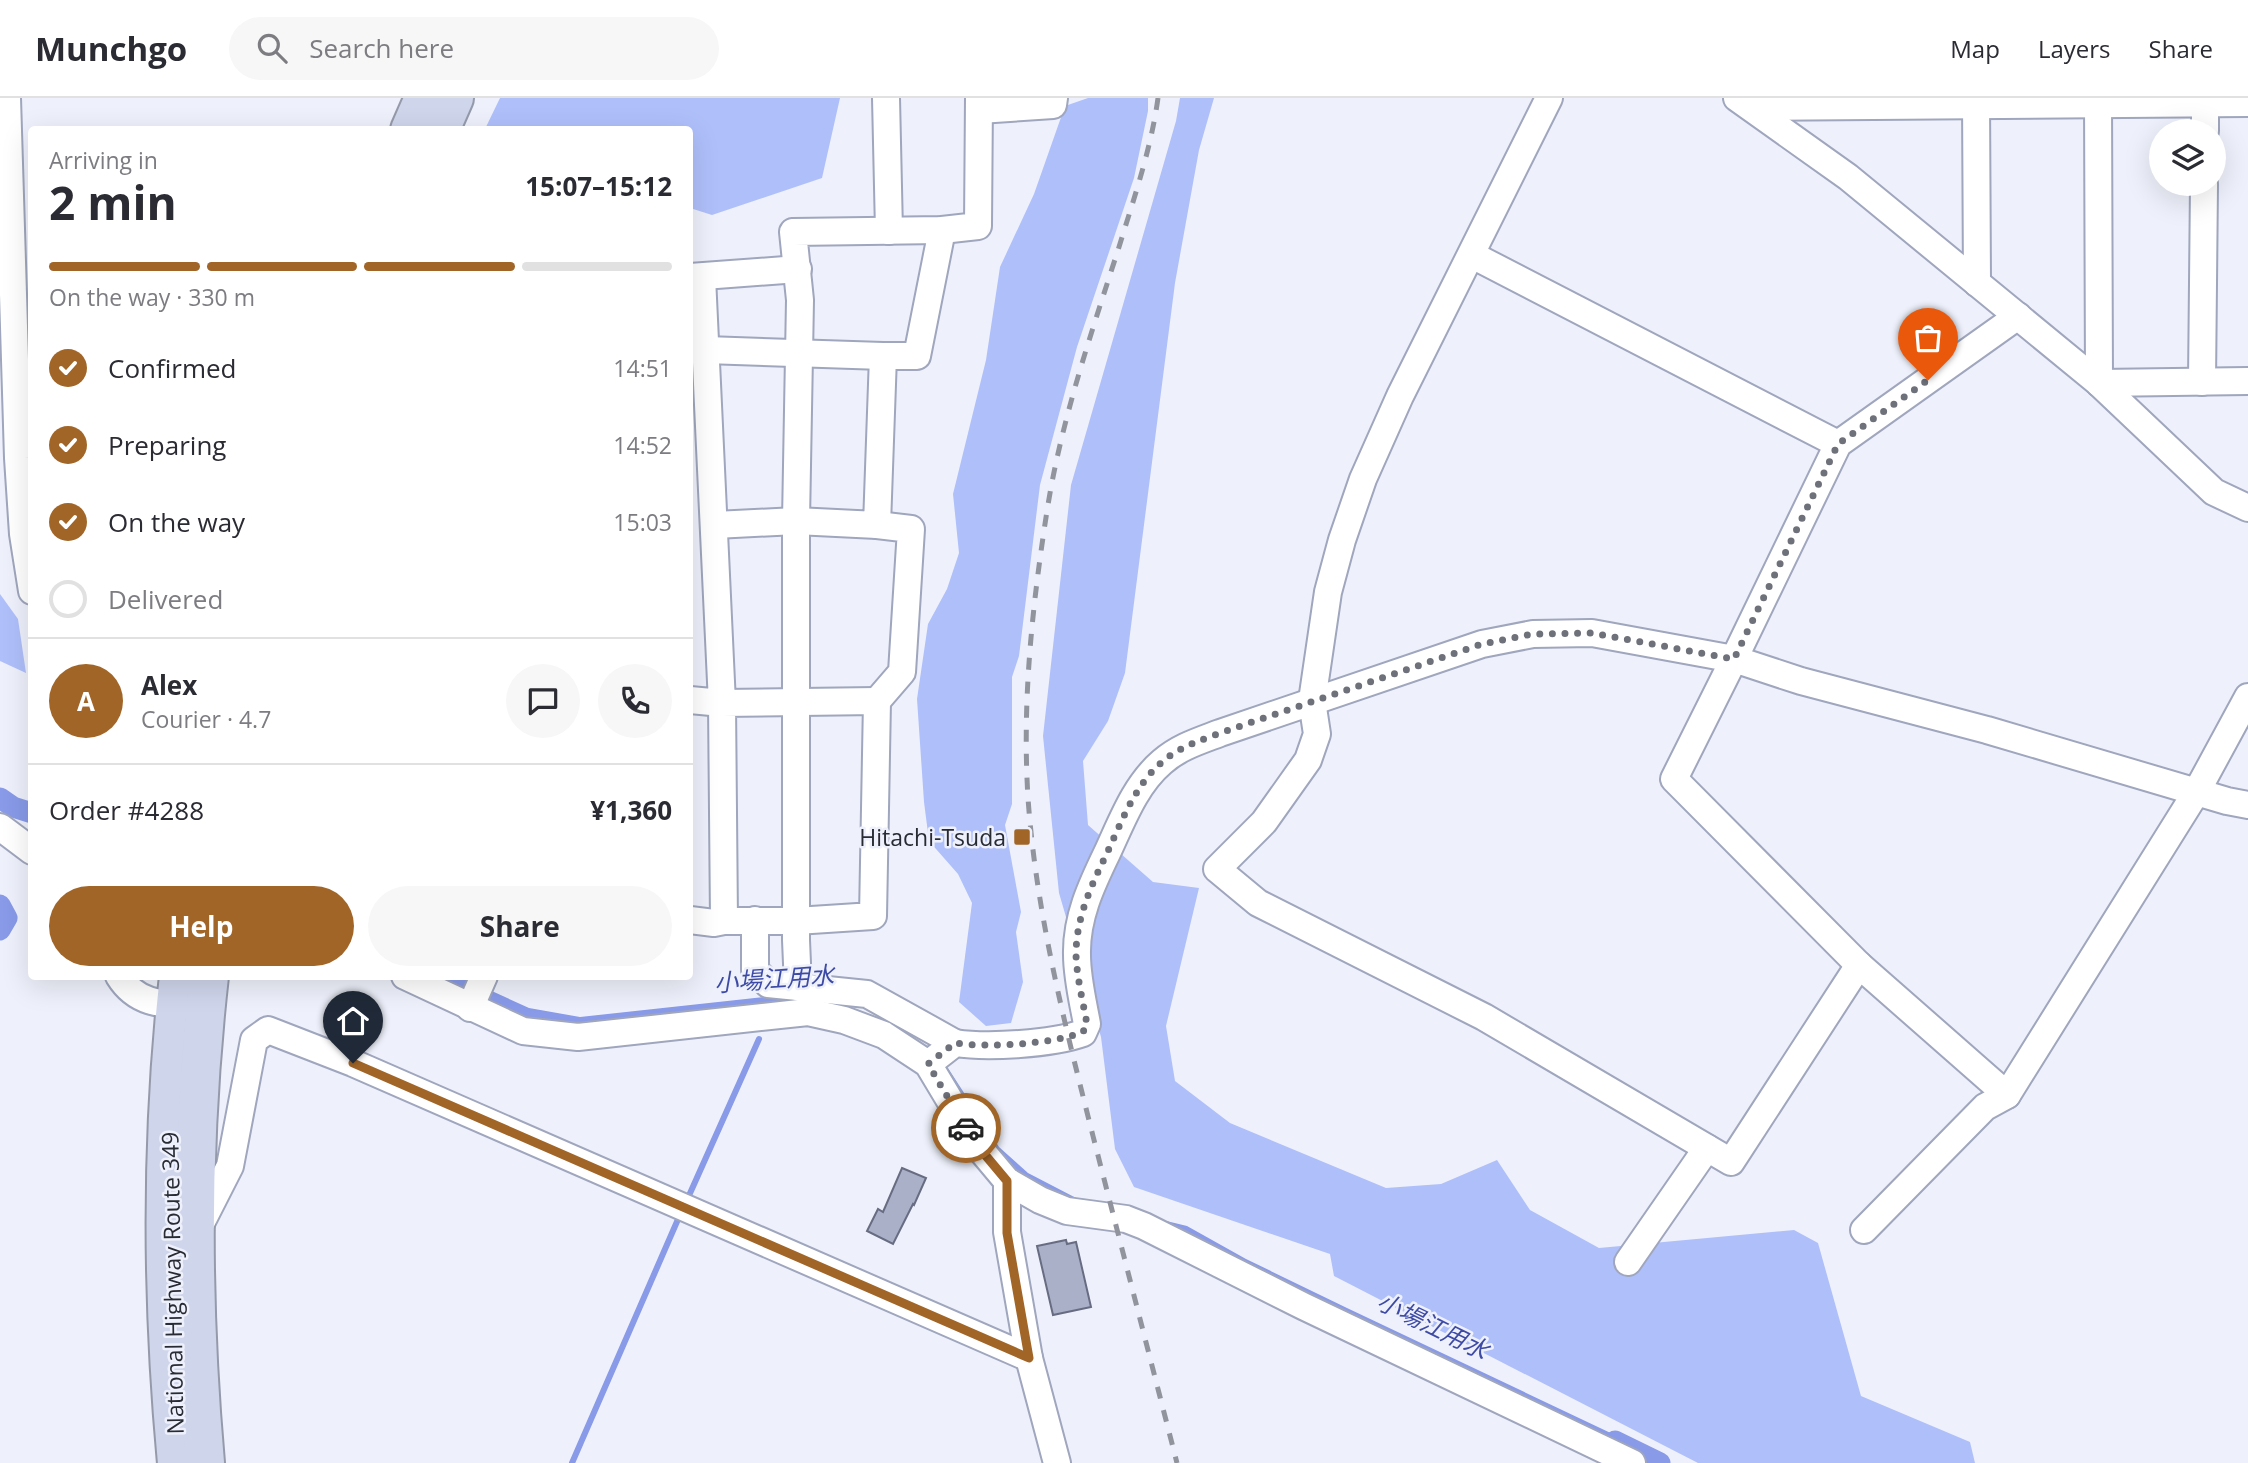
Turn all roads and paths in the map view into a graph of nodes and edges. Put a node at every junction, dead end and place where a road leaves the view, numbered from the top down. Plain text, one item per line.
1 (7, 98) edge
2 (424, 98) edge
3 (454, 98) edge
4 (886, 98) edge
5 (1055, 98) edge
6 (1549, 98) edge
7 (2205, 100) edge
8 (2098, 101) edge
9 (1859, 102) edge
10 (1976, 102) edge
11 (1744, 103) edge
12 (2248, 103) edge
13 (979, 104) edge
14 (2205, 119) edge
15 (412, 126) edge
16 (442, 126) edge
17 (2204, 196) edge
18 (942, 230) junction
19 (889, 231) junction
20 (1472, 255) junction
21 (798, 269) junction
22 (696, 277) edge
23 (1977, 283) junction
24 (2018, 316) junction
25 (706, 350) junction
26 (22, 352) edge
27 (799, 352) junction
28 (883, 356) junction
29 (2202, 382) junction
30 (2248, 382) edge
31 (2099, 383) junction
32 (7, 390) edge
33 (700, 427) edge
34 (1838, 444) junction
35 (2248, 508) edge
36 (796, 522) junction
37 (715, 524) junction
38 (877, 525) junction
39 (28, 566) edge
40 (1734, 659) junction
41 (2248, 696) edge
42 (693, 700) edge
43 (877, 701) junction
44 (1312, 701) junction
45 (797, 702) junction
46 (722, 703) junction
47 (2197, 791) junction
48 (2248, 805) edge
49 (0, 827) edge
50 (28, 848) edge
51 (693, 920) edge
52 (724, 920) junction
53 (755, 920) junction
54 (796, 921) junction
55 (1859, 965) junction
56 (121, 980) edge
57 (424, 980) edge
58 (798, 987) junction
59 (193, 991) edge
60 (478, 991) edge
61 (955, 1043) junction
62 (928, 1064) junction
63 (2007, 1095) junction
64 (1707, 1147) junction
65 (1007, 1181) junction
66 (1864, 1230) dead end
67 (196, 1234) junction
68 (1628, 1262) dead end
69 (1029, 1358) junction
70 (177, 1463) edge
71 (205, 1463) edge
72 (1057, 1463) edge
73 (1632, 1463) edge

1 - 26 street
2 - 15 highway
3 - 16 highway
4 - 19 street
5 - 13 street
6 - 20 street
7 - 8 street
7 - 12 street
7 - 14 street
8 - 10 street
8 - 31 street
9 - 10 street
9 - 11 street
10 - 23 street
11 - 23 street
13 - 18 street
17 - 29 street
18 - 19 street
18 - 28 street
19 - 21 street
20 - 34 street
20 - 44 street
21 - 22 street
21 - 27 street
22 - 25 street
23 - 24 street
24 - 31 street
24 - 34 street
25 - 27 street
25 - 33 street
26 - 32 street
27 - 28 street
27 - 36 street
28 - 38 street
29 - 30 street
29 - 31 street
31 - 35 street
32 - 39 street
33 - 37 street
34 - 40 street
36 - 37 street
36 - 38 street
36 - 45 street
37 - 46 street
38 - 43 street
40 - 44 street
40 - 47 street
40 - 55 street
41 - 47 street
42 - 46 street
43 - 45 street
43 - 54 street
44 - 61 street
44 - 64 street
45 - 46 street
45 - 54 street
46 - 52 street
47 - 48 street
47 - 63 street
49 - 50 street
51 - 52 street
52 - 53 street
53 - 54 street
53 - 58 street
54 - 58 street
55 - 63 street
55 - 64 street
56 - 59 street
57 - 60 street
58 - 61 street
59 - 67 highway, National Highway Route 349
59 - 70 highway, National Highway Route 349
60 - 62 street
61 - 62 street
62 - 65 street
63 - 66 street
64 - 68 street
65 - 69 street
65 - 73 street
67 - 69 street
67 - 71 highway, National Highway Route 349
69 - 72 street

